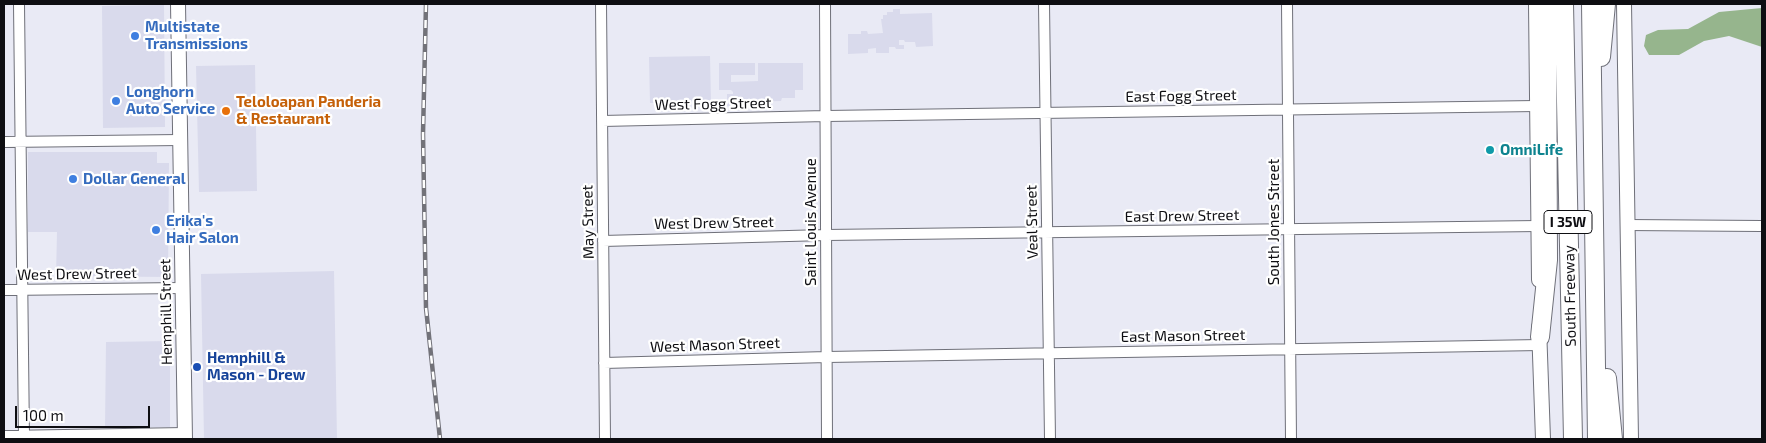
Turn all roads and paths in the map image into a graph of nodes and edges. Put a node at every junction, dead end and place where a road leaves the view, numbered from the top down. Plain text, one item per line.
1 (19, 4) edge
2 (178, 4) edge
3 (601, 4) edge
4 (825, 4) edge
5 (1044, 4) edge
6 (1287, 4) edge
7 (1536, 4) edge
8 (1547, 4) edge
9 (1564, 4) edge
10 (1591, 4) edge
11 (1606, 4) edge
12 (1624, 4) edge
13 (1536, 106) junction
14 (1288, 110) junction
15 (1046, 113) junction
16 (826, 116) junction
17 (1594, 120) junction
18 (602, 121) junction
19 (180, 140) junction
20 (4, 142) edge
21 (20, 142) junction
22 (1538, 226) junction
23 (1627, 226) junction
24 (1762, 226) edge
25 (1289, 230) junction
26 (1048, 233) junction
27 (826, 235) junction
28 (603, 241) junction
29 (1596, 270) junction
30 (182, 288) junction
31 (4, 290) edge
32 (22, 290) junction
33 (1540, 341) junction
34 (1290, 349) junction
35 (1049, 353) junction
36 (827, 357) junction
37 (604, 363) junction
38 (4, 436) edge
39 (185, 436) edge
40 (24, 438) edge
41 (605, 439) edge
42 (827, 439) edge
43 (1050, 439) edge
44 (1291, 439) edge
45 (1543, 439) edge
46 (1573, 439) edge
47 (1597, 439) edge
48 (1613, 439) edge
49 (1631, 439) edge

1 - 21 street
2 - 19 main road, Hemphill Street
3 - 18 street, May Street
4 - 16 street, Saint Louis Avenue
5 - 15 street, Veal Street
6 - 14 street, South Jones Street
7 - 13 main road, South Freeway
8 - 33 highway
9 - 46 highway, South Freeway / I 35W
10 - 17 highway, South Freeway / I 35W
11 - 17 highway
12 - 23 main road
13 - 14 street, East Fogg Street
13 - 22 main road, South Freeway
14 - 15 street, East Fogg Street
14 - 25 street, South Jones Street
15 - 16 street, East Fogg Street
15 - 26 street, Veal Street
16 - 18 street, West Fogg Street
16 - 27 street, Saint Louis Avenue
17 - 29 highway, South Freeway / I 35W
18 - 28 street, May Street
19 - 21 street
19 - 30 main road, Hemphill Street
20 - 21 street
21 - 32 street
22 - 25 street, East Drew Street
22 - 33 main road, South Freeway
23 - 24 street
23 - 49 main road
25 - 26 street, East Drew Street
25 - 34 street, South Jones Street
26 - 27 street, East Drew Street
26 - 35 street, Veal Street
27 - 28 street, West Drew Street
27 - 36 street, Saint Louis Avenue
28 - 37 street, May Street
29 - 47 highway, South Freeway / I 35W
29 - 48 highway
30 - 32 street, West Drew Street
30 - 39 main road, Hemphill Street
31 - 32 street, West Drew Street
32 - 40 street
33 - 34 street, East Mason Street
33 - 45 main road, South Freeway
34 - 35 street, East Mason Street
34 - 44 street, South Jones Street
35 - 36 street, East Mason Street
35 - 43 street, Veal Street
36 - 37 street, West Mason Street
36 - 42 street, Saint Louis Avenue
37 - 41 street, May Street
38 - 40 street
39 - 40 street

